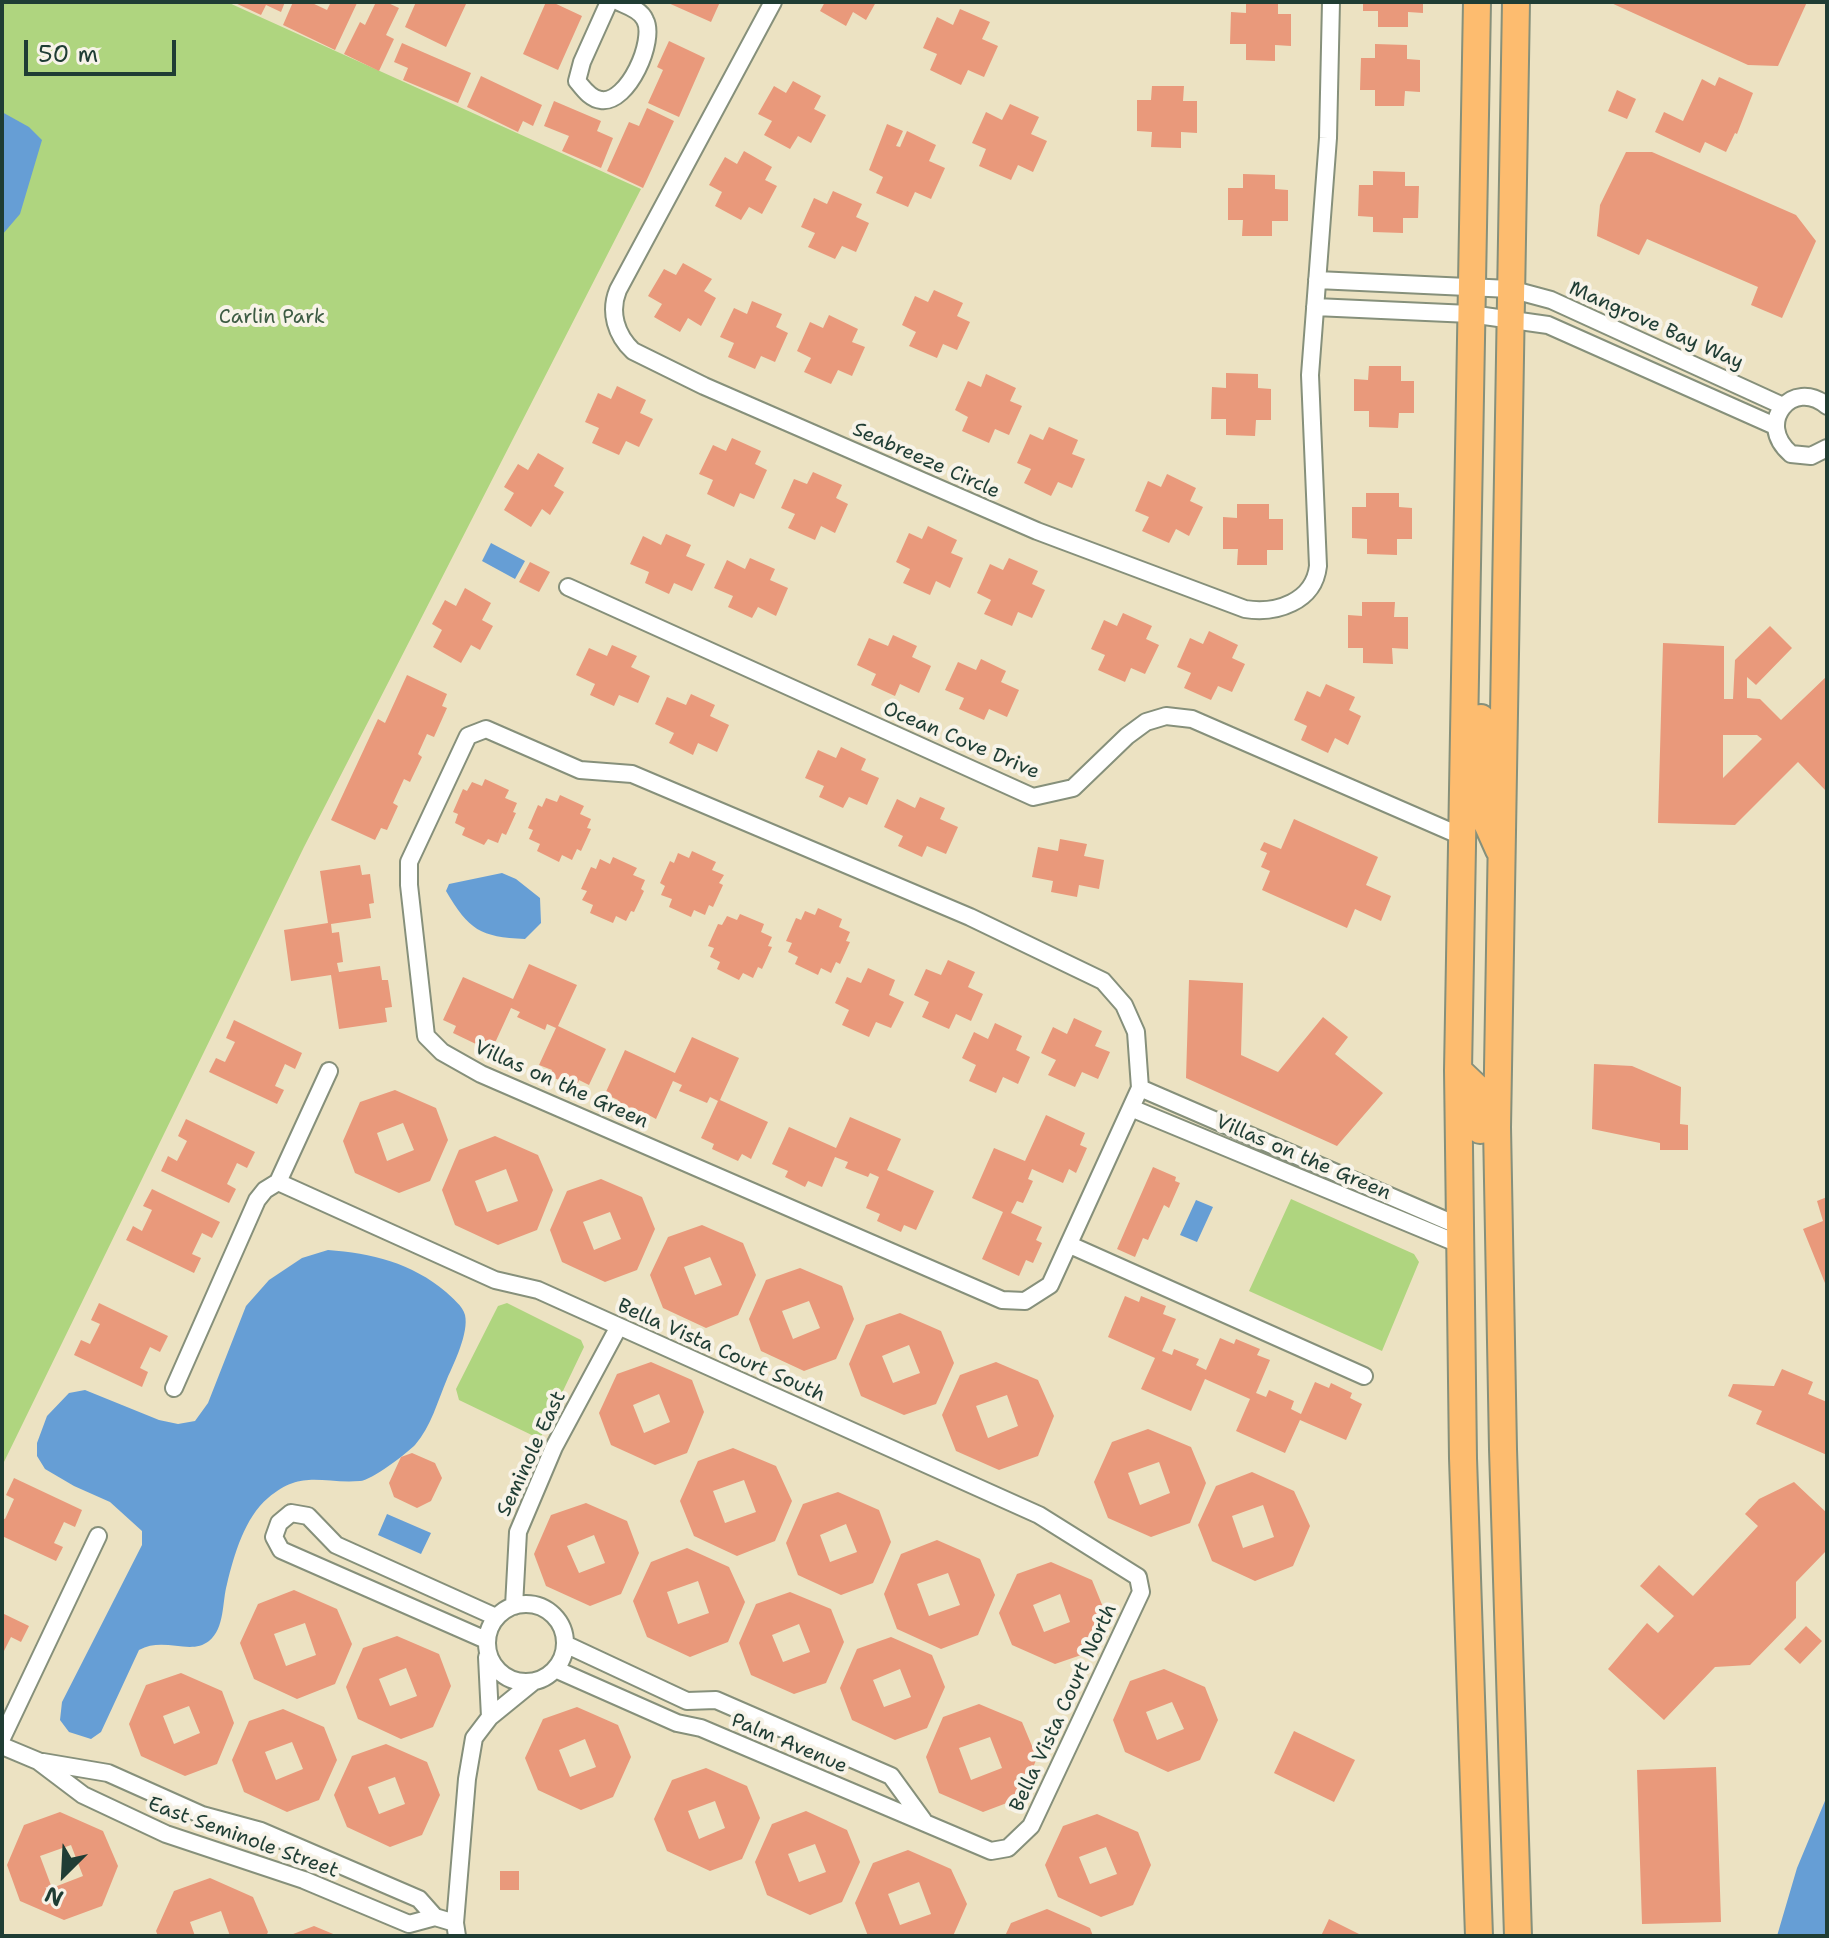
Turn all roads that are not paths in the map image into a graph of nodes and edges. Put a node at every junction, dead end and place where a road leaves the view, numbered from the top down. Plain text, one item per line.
1 (609, 2) edge
2 (619, 2) edge
3 (773, 2) edge
4 (1331, 2) edge
5 (1477, 2) edge
6 (1516, 2) edge
7 (1317, 280) junction
8 (1373, 282) junction
9 (1471, 286) junction
10 (1510, 289) junction
11 (1315, 307) junction
12 (1374, 310) junction
13 (1470, 314) junction
14 (1509, 318) junction
15 (1783, 406) junction
16 (1827, 406) edge
17 (1775, 426) junction
18 (1827, 448) edge
19 (1467, 523) junction
20 (568, 587) dead end
21 (1461, 836) junction
22 (1501, 855) junction
23 (1458, 1070) junction
24 (329, 1071) dead end
25 (1140, 1088) junction
26 (1131, 1108) junction
27 (278, 1182) junction
28 (1459, 1235) junction
29 (1070, 1245) junction
30 (618, 1328) junction
31 (1364, 1376) dead end
32 (174, 1388) dead end
33 (1502, 1396) junction
34 (98, 1536) dead end
35 (391, 1569) junction
36 (1138, 1577) joint
37 (381, 1594) junction
38 (514, 1606) junction
39 (496, 1617) junction
40 (565, 1644) junction
41 (487, 1646) junction
42 (555, 1669) junction
43 (533, 1682) junction
44 (1473, 1704) junction
45 (490, 1717) junction
46 (2, 1738) edge
47 (805, 1739) junction
48 (2, 1746) edge
49 (38, 1761) junction
50 (791, 1766) junction
51 (923, 1820) junction
52 (1008, 1848) joint
53 (1516, 1877) junction
54 (1478, 1902) junction
55 (435, 1917) junction
56 (456, 1930) edge
57 (443, 1936) edge
58 (1479, 1936) edge
59 (1502, 1936) edge
60 (1518, 1936) edge

1 - 2 street
3 - 11 street, Seabreeze Circle
4 - 7 street, Seabreeze Circle
5 - 9 main road
6 - 10 main road
7 - 8 street
7 - 11 street, Seabreeze Circle
8 - 9 street
8 - 12 street
9 - 10 street
9 - 13 main road
10 - 14 main road
10 - 15 street, Mangrove Bay Way
11 - 12 street
12 - 13 street
13 - 14 street
13 - 19 main road
14 - 17 street
14 - 22 main road
15 - 16 street
15 - 17 street
17 - 18 street
19 - 21 main road
19 - 22 main road
20 - 21 street, Ocean Cove Drive
21 - 23 main road
22 - 33 main road
23 - 28 main road
23 - 33 main road
24 - 27 street
25 - 26 street, Villas on the Green
25 - 28 street, Villas on the Green
25 - 29 street, Villas on the Green
26 - 28 street, Villas on the Green
26 - 29 street, Villas on the Green
27 - 30 street, Bella Vista Court South
27 - 32 street
28 - 44 main road
29 - 31 street
30 - 36 street, Bella Vista Court South
30 - 38 street, Seminole East
33 - 53 main road
34 - 46 street
35 - 37 street
35 - 37 street
35 - 39 street
36 - 52 street, Bella Vista Court North
37 - 41 street
38 - 39 street
38 - 40 street
39 - 41 street
40 - 42 street
40 - 47 street
41 - 43 street
41 - 45 street
42 - 43 street
42 - 50 street, Palm Avenue
43 - 45 street
44 - 53 main road
44 - 54 main road
45 - 56 street
47 - 50 street
47 - 51 street
48 - 49 street, East Seminole Street
49 - 55 street
49 - 55 street, East Seminole Street
50 - 51 street, Palm Avenue
51 - 52 street, Palm Avenue
53 - 60 main road
54 - 58 main road
54 - 59 main road
55 - 56 street
56 - 57 street

